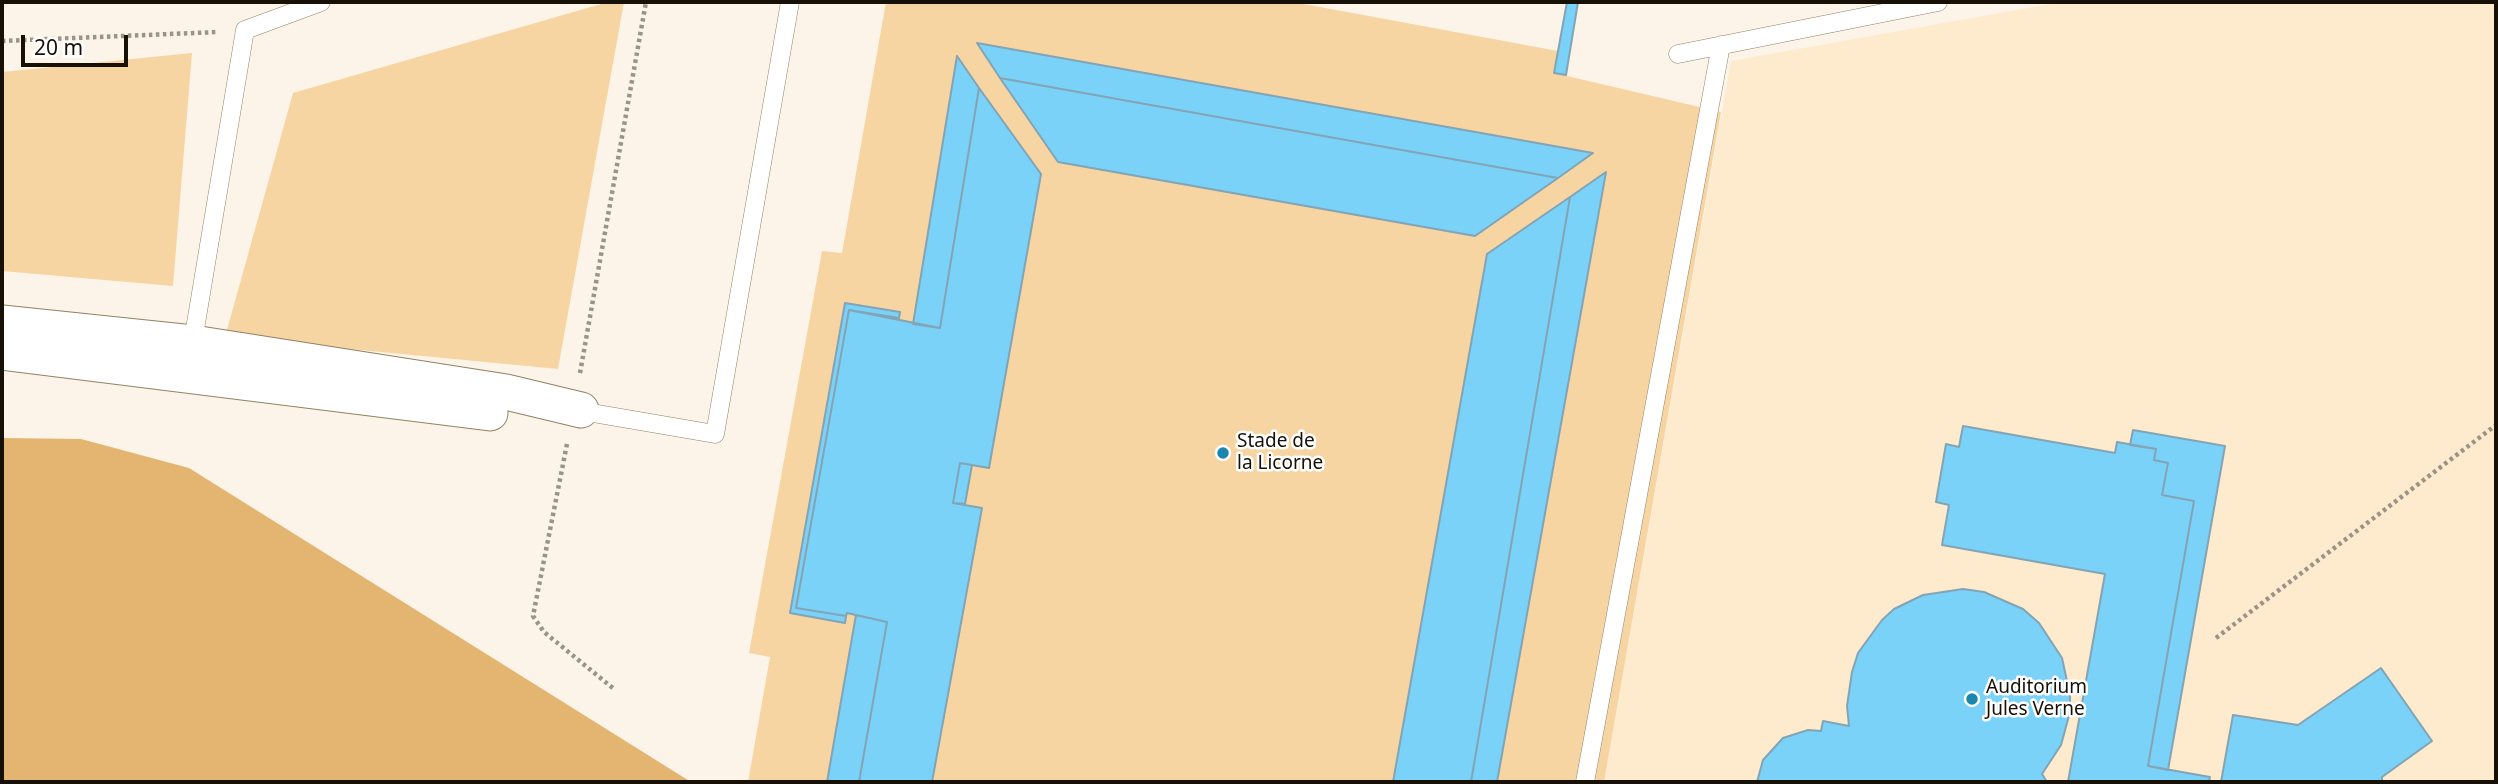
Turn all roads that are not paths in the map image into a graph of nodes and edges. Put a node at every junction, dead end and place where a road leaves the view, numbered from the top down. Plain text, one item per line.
1 (321, 2) edge
2 (790, 2) edge
3 (1938, 2) edge
4 (1721, 45) junction
5 (1678, 54) dead end
6 (2, 323) edge
7 (2, 352) edge
8 (190, 359) junction
9 (578, 410) joint
10 (1585, 782) edge

1 - 8 lane
2 - 9 lane
3 - 4 lane
4 - 5 lane
4 - 10 lane
6 - 8 street
7 - 8 street
8 - 9 street

